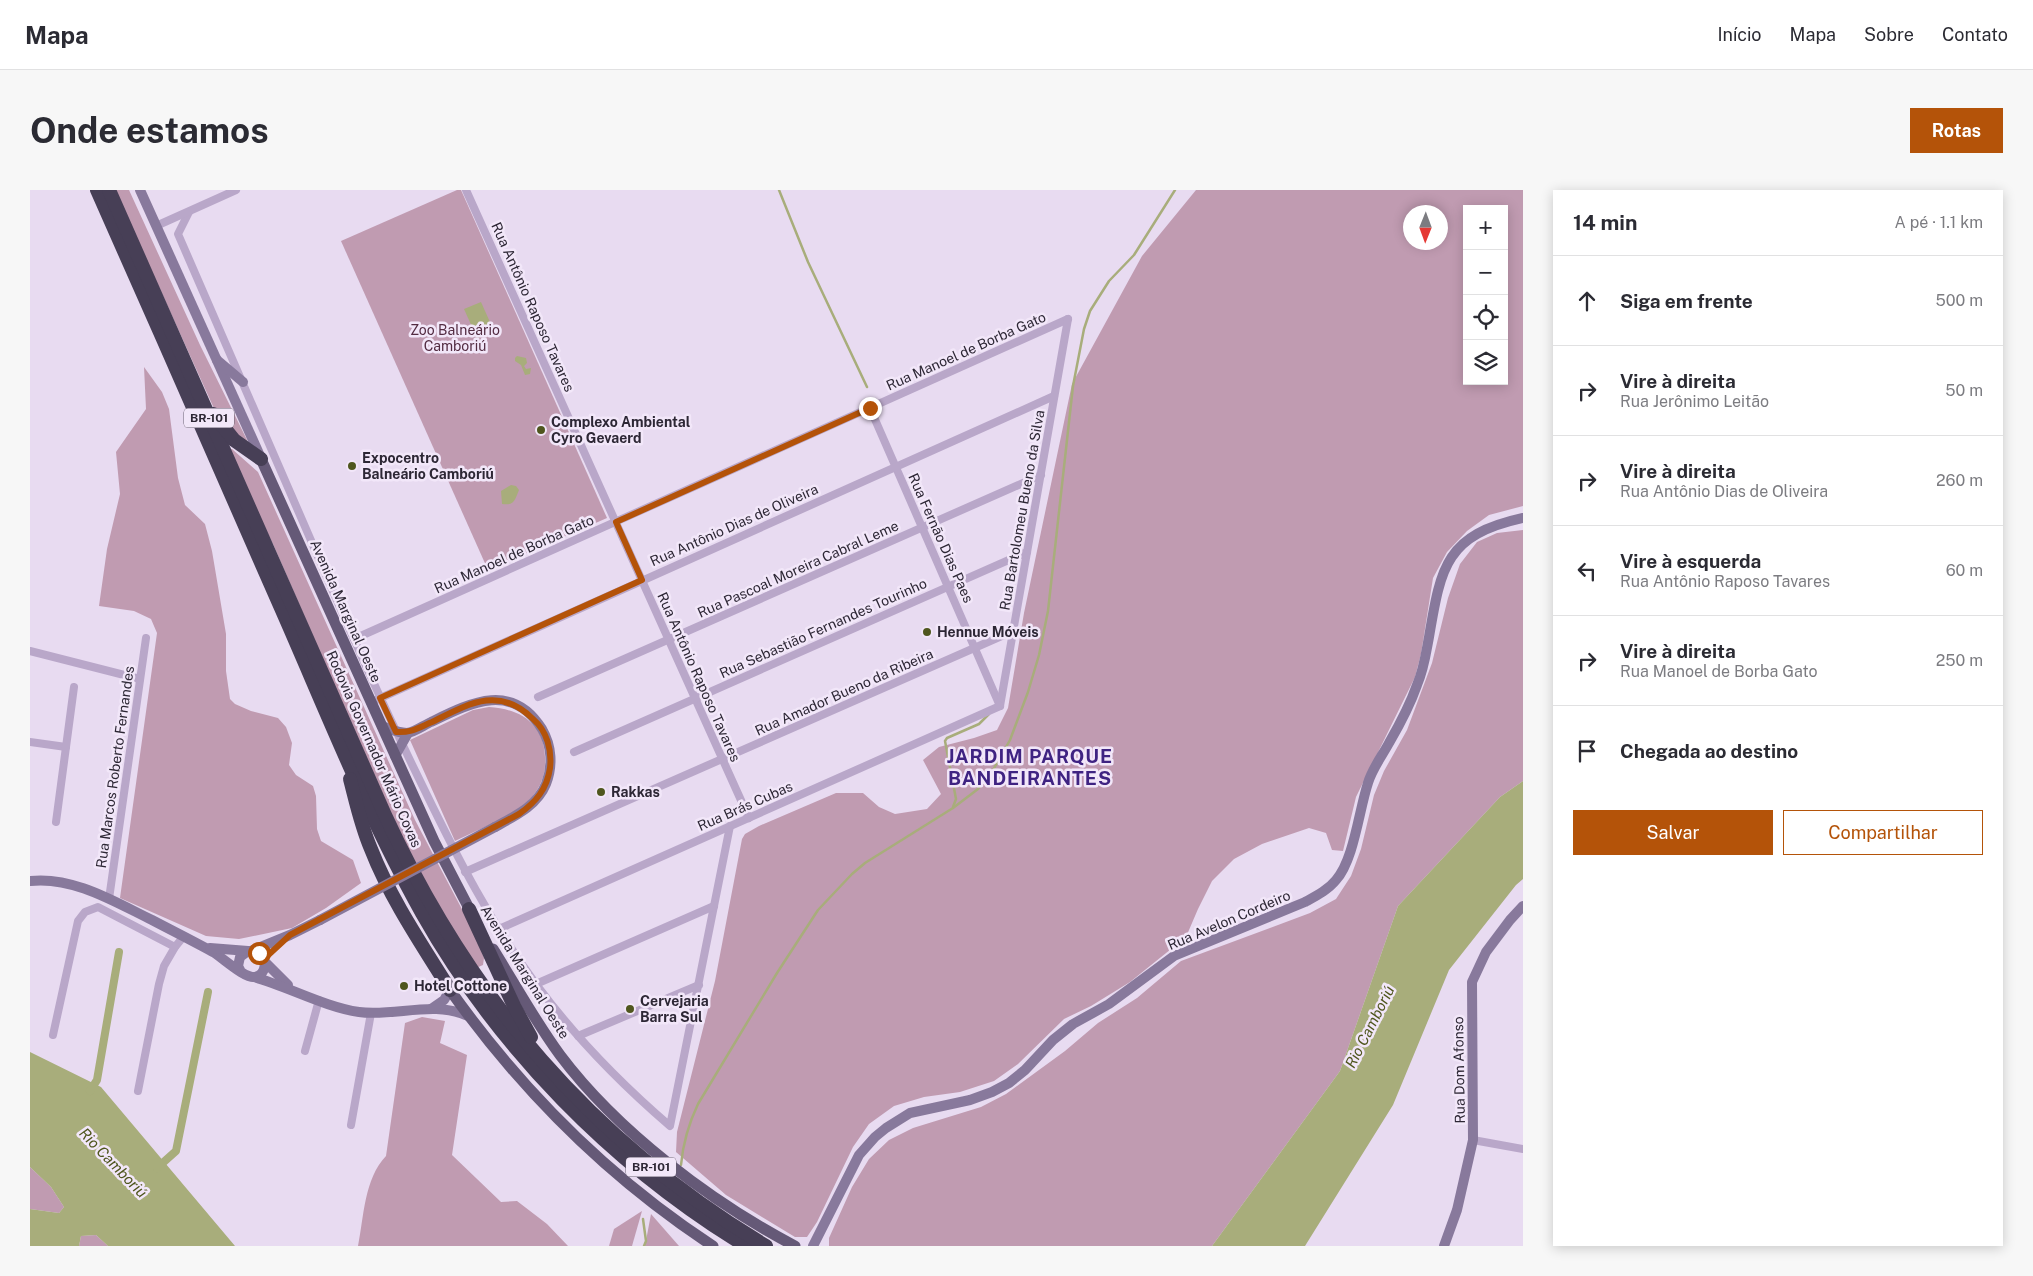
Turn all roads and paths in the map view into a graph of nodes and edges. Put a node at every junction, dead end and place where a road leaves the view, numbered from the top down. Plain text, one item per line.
1 (97, 190) edge
2 (109, 190) edge
3 (140, 190) edge
4 (236, 190) edge
5 (466, 190) edge
6 (189, 212) junction
7 (156, 226) junction
8 (1068, 319) joint
9 (215, 358) junction
10 (243, 382) junction
11 (1054, 396) junction
12 (201, 400) junction
13 (870, 408) junction
14 (261, 459) junction
15 (896, 467) junction
16 (1041, 475) junction
17 (1523, 518) edge
18 (616, 522) junction
19 (922, 527) junction
20 (1027, 552) junction
21 (642, 580) junction
22 (948, 587) junction
23 (1013, 631) junction
24 (146, 638) dead end
25 (354, 639) junction
26 (668, 640) junction
27 (975, 648) junction
28 (30, 651) edge
29 (354, 665) junction
30 (140, 679) junction
31 (74, 687) dead end
32 (538, 697) dead end
33 (376, 698) junction
34 (695, 699) junction
35 (1000, 706) junction
36 (382, 726) junction
37 (396, 732) junction
38 (408, 733) junction
39 (30, 742) edge
40 (341, 744) junction
41 (402, 744) junction
42 (66, 748) junction
43 (574, 752) dead end
44 (395, 756) junction
45 (722, 759) junction
46 (749, 818) junction
47 (56, 822) dead end
48 (730, 826) junction
49 (464, 872) junction
50 (30, 881) edge
51 (109, 899) junction
52 (714, 906) junction
53 (1523, 906) edge
54 (469, 909) junction
55 (499, 929) junction
56 (290, 935) junction
57 (184, 936) junction
58 (204, 947) junction
59 (175, 948) junction
60 (250, 951) junction
61 (264, 961) junction
62 (240, 970) junction
63 (254, 977) junction
64 (536, 984) junction
65 (699, 984) junction
66 (294, 990) junction
67 (450, 990) junction
68 (318, 1000) junction
69 (431, 1009) junction
70 (371, 1013) junction
71 (468, 1016) junction
72 (53, 1035) dead end
73 (578, 1036) junction
74 (305, 1051) dead end
75 (550, 1070) junction
76 (138, 1091) dead end
77 (351, 1124) dead end
78 (1473, 1140) junction
79 (1523, 1149) edge
80 (714, 1246) edge
81 (746, 1246) edge
82 (766, 1246) edge
83 (795, 1246) edge
84 (813, 1246) edge
85 (1444, 1246) edge

1 - 40 highway, Rodovia Governador Mário Covas / BR-101
2 - 12 highway, Rodovia Governador Mário Covas / BR-101
3 - 7 main road, Avenida Marginal Oeste
4 - 6 street
5 - 18 street, Rua Antônio Raposo Tavares
6 - 7 street
6 - 10 street
7 - 9 main road, Avenida Marginal Oeste
8 - 11 street, Rua Bartolomeu Bueno da Silva
8 - 13 street, Rua Manoel de Borba Gato
9 - 10 main road
9 - 14 main road, Avenida Marginal Oeste
10 - 25 street
11 - 15 street, Rua Antônio Dias de Oliveira
11 - 16 street, Rua Bartolomeu Bueno da Silva
12 - 14 highway
12 - 75 highway, Rodovia Governador Mário Covas / BR-101
13 - 15 street, Rua Fernão Dias Paes
13 - 18 street, Rua Manoel de Borba Gato
14 - 29 main road, Avenida Marginal Oeste
15 - 19 street, Rua Fernão Dias Paes
15 - 21 street, Rua Antônio Dias de Oliveira
16 - 19 street, Rua Pascoal Moreira Cabral Leme
16 - 20 street, Rua Bartolomeu Bueno da Silva
17 - 84 main road, Rua Avelon Cordeiro
18 - 21 street, Rua Antônio Raposo Tavares
18 - 25 street, Rua Manoel de Borba Gato
19 - 22 street, Rua Fernão Dias Paes
19 - 26 street, Rua Pascoal Moreira Cabral Leme
20 - 22 street, Rua Sebastião Fernandes Tourinho
20 - 23 street, Rua Bartolomeu Bueno da Silva
21 - 26 street, Rua Antônio Raposo Tavares
21 - 33 street, Rua Antônio Dias de Oliveira
22 - 27 street, Rua Fernão Dias Paes
22 - 34 street, Rua Sebastião Fernandes Tourinho
23 - 27 street, Rua Amador Bueno da Ribeira
23 - 35 street, Rua Bartolomeu Bueno da Silva
24 - 30 street, Rua Marcos Roberto Fernandes
25 - 29 street
25 - 33 street
26 - 32 street, Rua Pascoal Moreira Cabral Leme
26 - 34 street, Rua Antônio Raposo Tavares
27 - 35 street, Rua Fernão Dias Paes
27 - 45 street, Rua Amador Bueno da Ribeira
28 - 30 street
29 - 33 main road, Avenida Marginal Oeste
30 - 51 street, Rua Marcos Roberto Fernandes
31 - 42 street
33 - 36 main road, Avenida Marginal Oeste
33 - 37 street
34 - 43 street, Rua Sebastião Fernandes Tourinho
34 - 45 street, Rua Antônio Raposo Tavares
35 - 46 street, Rua Brás Cubas
36 - 37 main road
36 - 44 main road, Avenida Marginal Oeste
37 - 38 main road
37 - 41 street
38 - 41 main road
38 - 56 main road, bridge
39 - 42 street
40 - 67 highway
40 - 81 highway, Rodovia Governador Mário Covas / BR-101
41 - 44 main road
41 - 49 street
42 - 47 street
44 - 54 main road, Avenida Marginal Oeste
45 - 46 street, Rua Antônio Raposo Tavares
45 - 49 street, Rua Amador Bueno da Ribeira
46 - 48 street, Rua Brás Cubas
48 - 52 street
48 - 55 street, Rua Brás Cubas
49 - 55 street
50 - 51 main road
51 - 57 main road
52 - 64 street
52 - 65 street
53 - 78 main road, Rua Dom Afonso
54 - 75 highway
54 - 83 main road, Avenida Marginal Oeste
55 - 64 street
56 - 60 main road
56 - 61 main road
57 - 58 main road
57 - 59 street
58 - 60 main road
58 - 62 main road
59 - 72 street
59 - 76 street
60 - 61 main road
60 - 62 main road
61 - 63 main road
61 - 66 main road
62 - 63 main road
63 - 66 main road
64 - 73 street
65 - 73 street
65 - 73 street
66 - 68 main road
67 - 69 main road
67 - 71 main road
68 - 70 main road
68 - 74 street
69 - 70 main road
69 - 71 main road
70 - 77 street
71 - 80 main road
75 - 82 highway, Rodovia Governador Mário Covas / BR-101
78 - 79 street
78 - 85 main road, Rua Dom Afonso

